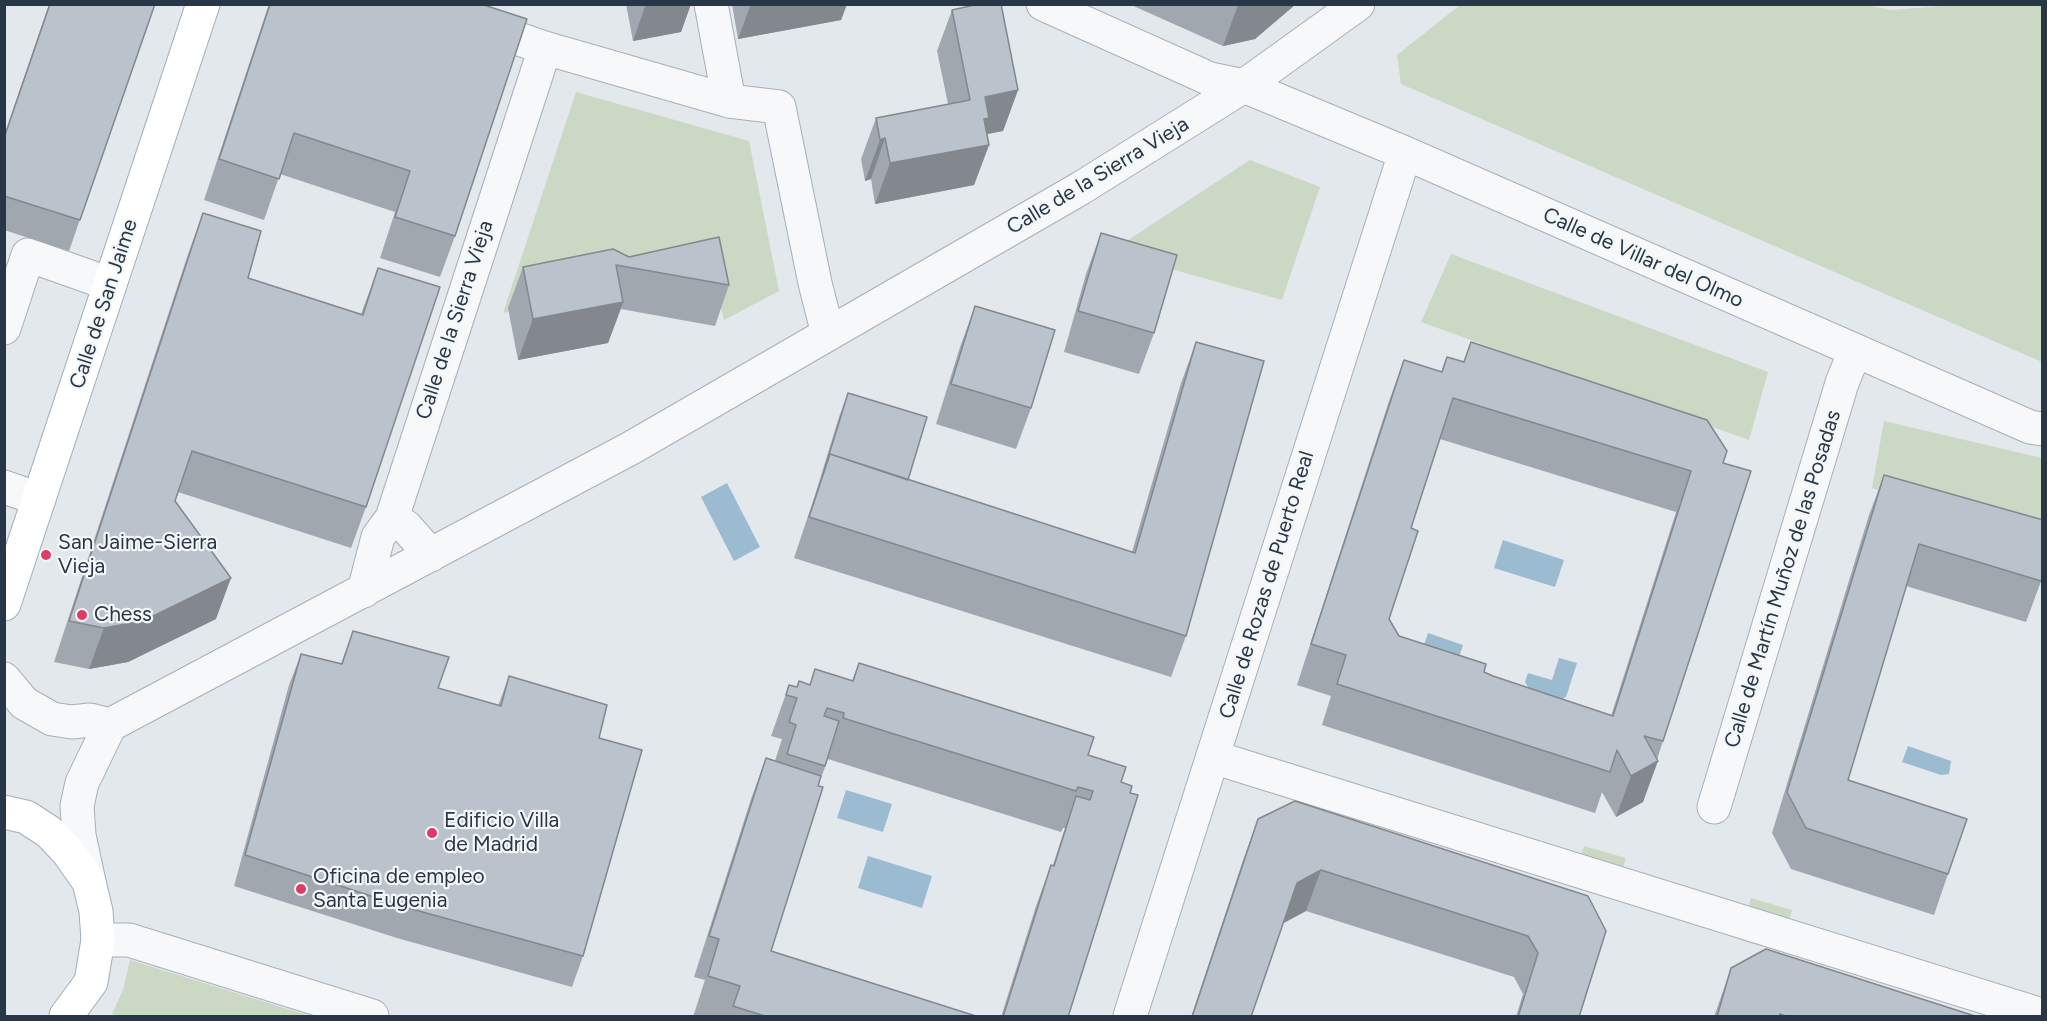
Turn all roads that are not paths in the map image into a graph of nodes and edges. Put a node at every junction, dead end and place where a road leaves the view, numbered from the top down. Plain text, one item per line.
1 (203, 4) edge
2 (417, 4) edge
3 (711, 4) edge
4 (1042, 4) edge
5 (1359, 4) edge
6 (545, 48) junction
7 (1244, 86) junction
8 (729, 101) junction
9 (1405, 153) junction
10 (110, 284) junction
11 (4, 328) edge
12 (828, 334) junction
13 (1855, 351) junction
14 (2043, 429) edge
15 (4, 487) edge
16 (39, 500) junction
17 (392, 518) junction
18 (431, 555) junction
19 (364, 591) junction
20 (4, 604) edge
21 (4, 679) edge
22 (110, 725) junction
23 (1213, 757) junction
24 (1714, 807) dead end
25 (12, 808) edge
26 (89, 882) junction
27 (98, 940) junction
28 (2043, 1015) edge
29 (66, 1017) edge
30 (372, 1017) edge
31 (1130, 1017) edge

1 - 10 main road, Calle de San Jaime
2 - 6 street
3 - 8 street
4 - 7 street, Calle de Villar del Olmo
5 - 7 street, Calle de la Sierra Vieja
6 - 8 street
6 - 17 street, Calle de la Sierra Vieja
7 - 9 street, Calle de Villar del Olmo
7 - 12 street, Calle de la Sierra Vieja
8 - 12 street
9 - 13 street, Calle de Villar del Olmo
9 - 23 street, Calle de Rozas de Puerto Real
10 - 11 street
10 - 16 main road, Calle de San Jaime
12 - 18 street, Calle de la Sierra Vieja
13 - 14 street, Calle de Villar del Olmo
13 - 24 street, Calle de Martín Muñoz de las Posadas
15 - 16 street
16 - 20 main road, Calle de San Jaime
17 - 18 street
17 - 19 street, Calle de la Sierra Vieja
18 - 19 street, Calle de la Sierra Vieja
19 - 22 street, Calle de la Sierra Vieja
21 - 22 street
22 - 26 street
23 - 28 street
23 - 31 street, Calle de Rozas de Puerto Real
25 - 26 main road
26 - 27 main road
27 - 29 main road
27 - 30 street

